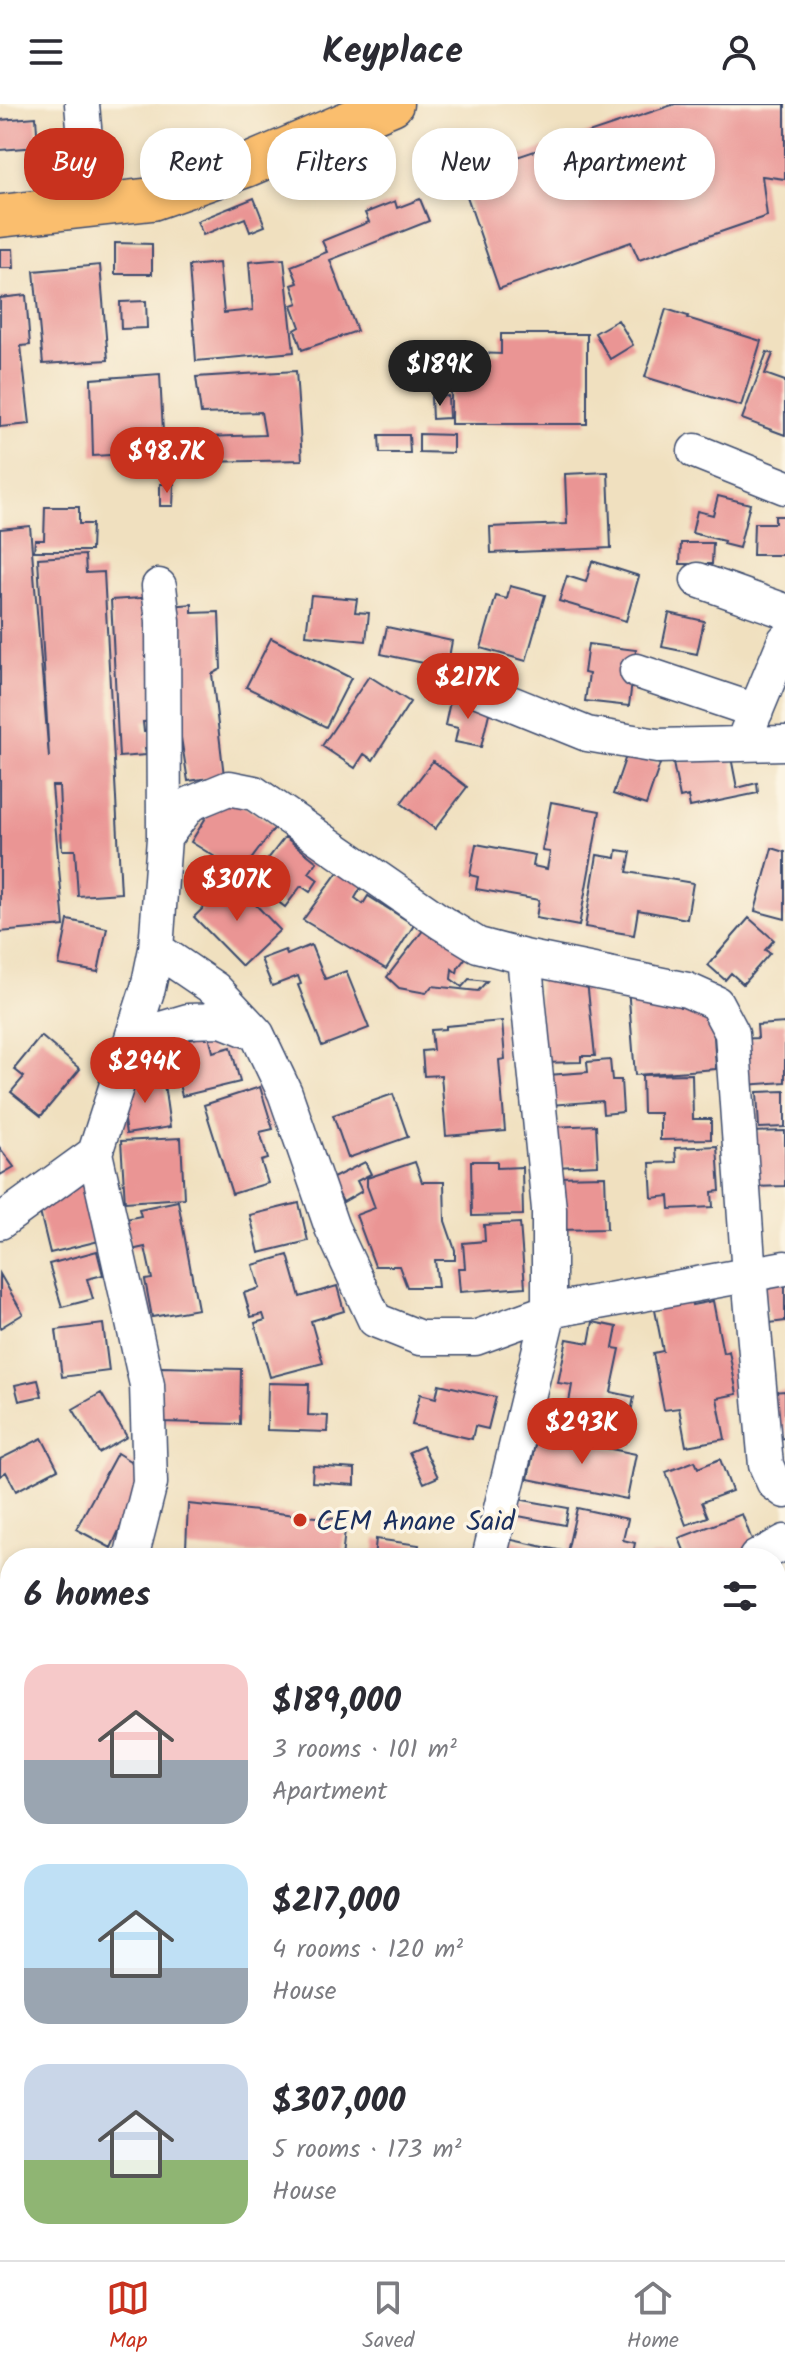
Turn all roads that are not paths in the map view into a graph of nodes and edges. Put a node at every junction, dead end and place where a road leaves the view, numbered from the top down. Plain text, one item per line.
1 (82, 104) edge
2 (392, 104) edge
3 (337, 117) edge
4 (91, 208) junction
5 (0, 216) edge
6 (695, 451) dead end
7 (785, 487) edge
8 (698, 580) dead end
9 (159, 586) dead end
10 (785, 611) edge
11 (785, 640) edge
12 (637, 671) dead end
13 (441, 675) dead end
14 (756, 711) junction
15 (785, 743) edge
16 (742, 744) junction
17 (164, 838) junction
18 (156, 949) junction
19 (524, 957) junction
20 (257, 1034) junction
21 (125, 1056) junction
22 (95, 1153) junction
23 (0, 1222) edge
24 (785, 1268) edge
25 (749, 1275) junction
26 (549, 1311) junction
27 (785, 1491) edge
28 (134, 1548) edge
29 (491, 1548) edge

1 - 4 street
2 - 3 main road
3 - 4 main road
4 - 5 main road
6 - 7 street
8 - 10 street
9 - 17 street
11 - 14 street
12 - 14 street
13 - 16 street
14 - 16 street
15 - 16 street
17 - 18 street
17 - 19 street
18 - 20 street
18 - 21 street
19 - 25 street
19 - 26 street
20 - 21 street
20 - 26 street
21 - 22 street
22 - 23 street
22 - 28 street
24 - 25 street
25 - 26 street
25 - 27 street
26 - 29 street

